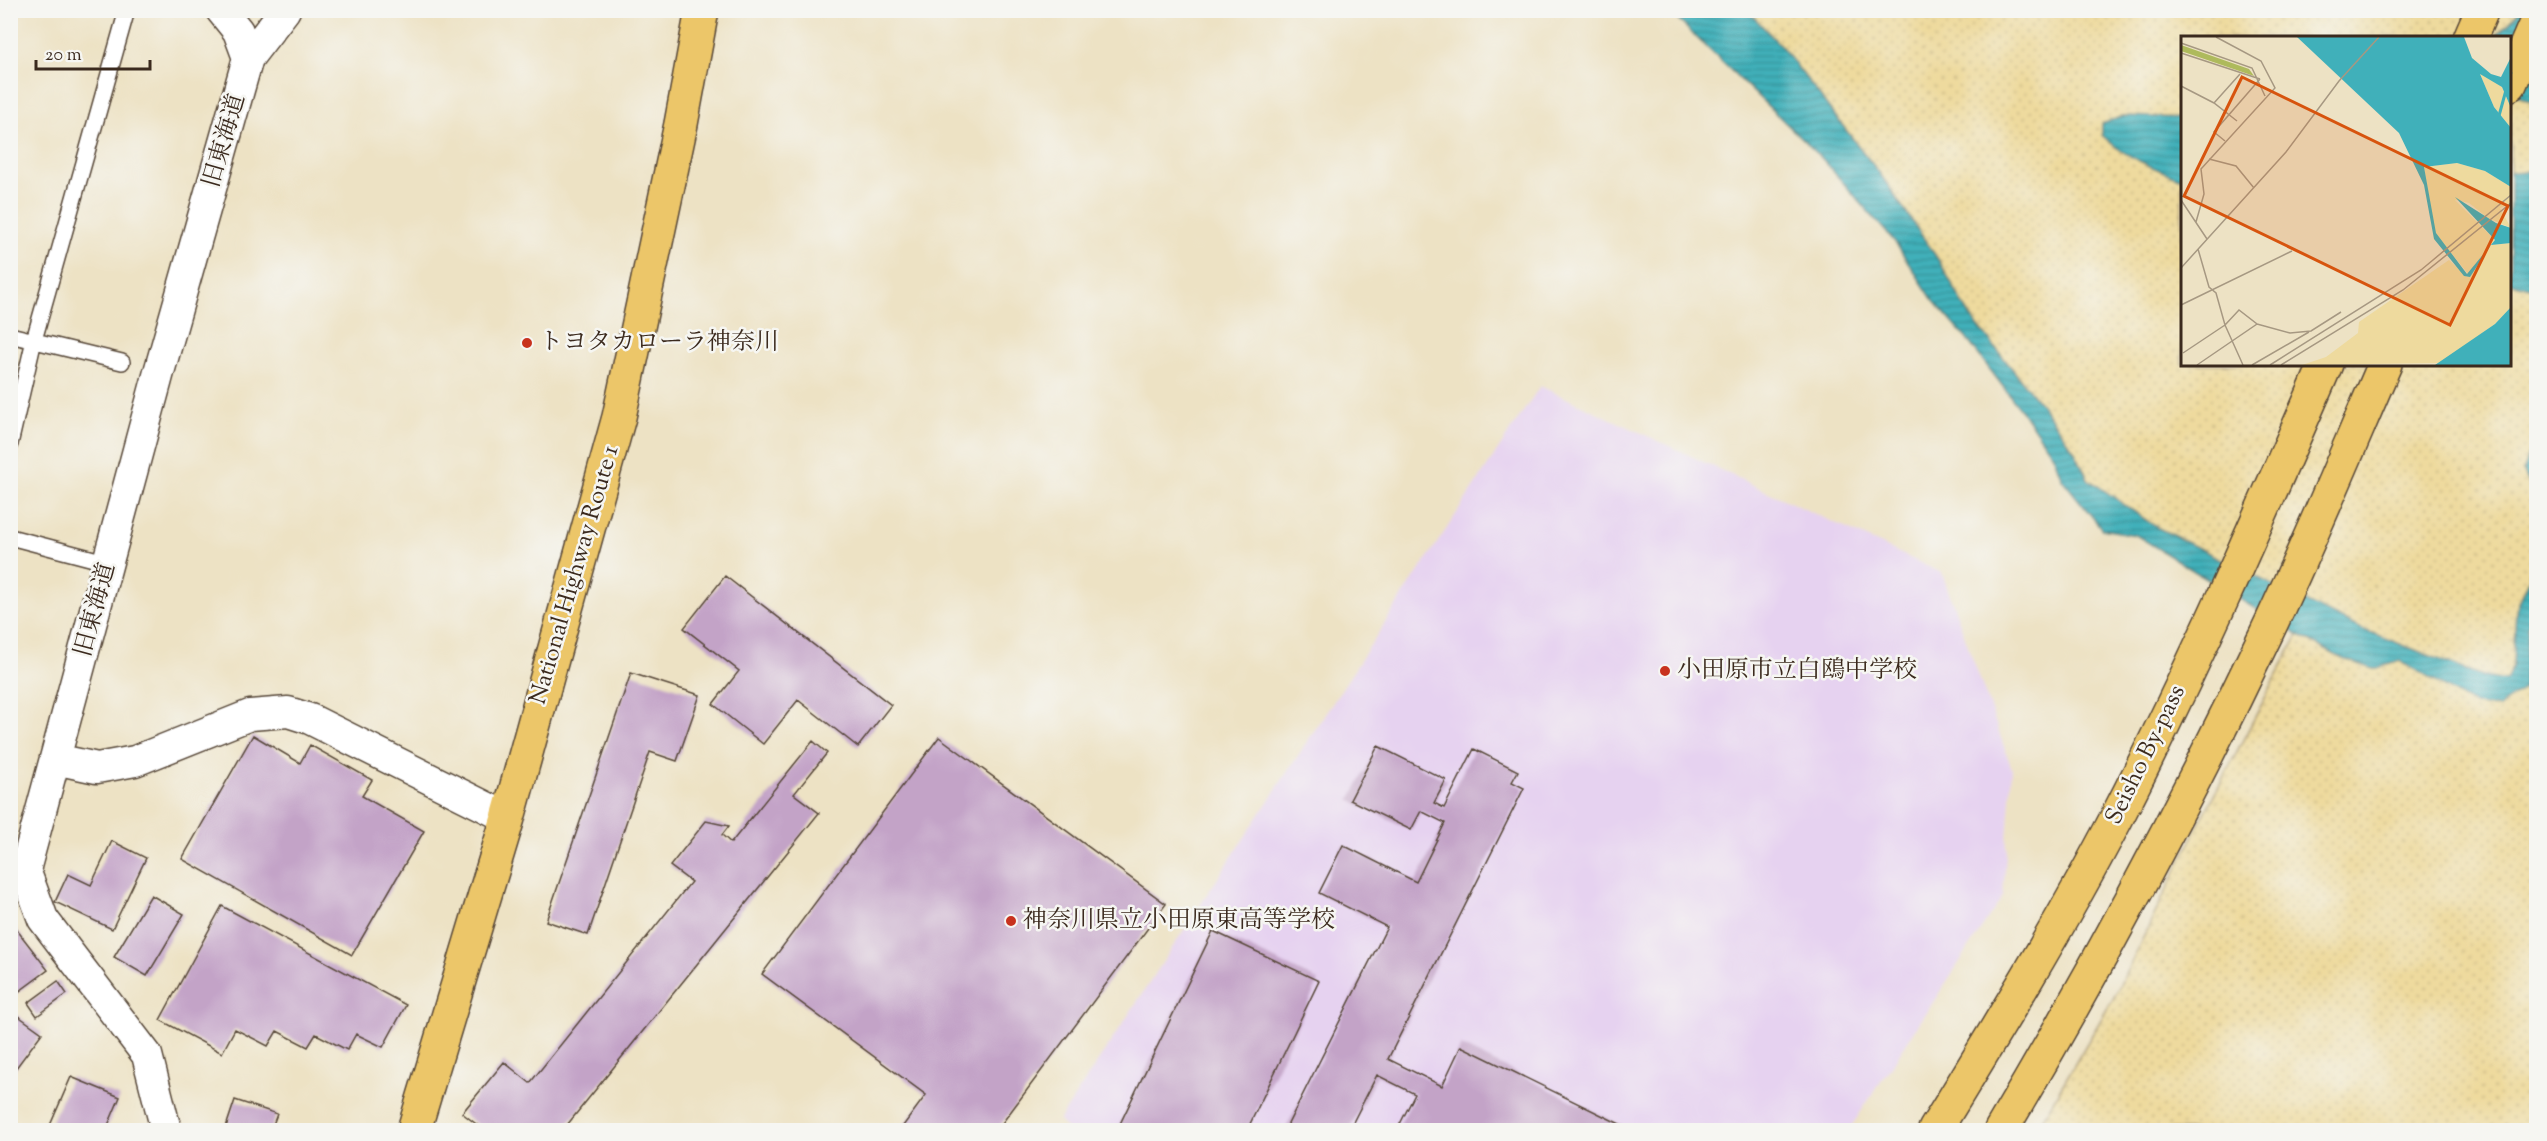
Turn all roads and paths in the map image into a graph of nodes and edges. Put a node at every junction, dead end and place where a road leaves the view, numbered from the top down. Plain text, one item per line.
1 (127, 10) edge
2 (221, 10) edge
3 (285, 10) edge
4 (702, 10) edge
5 (2482, 10) edge
6 (2536, 23) edge
7 (2471, 36) edge
8 (248, 58) junction
9 (2511, 82) edge
10 (10, 334) edge
11 (34, 340) junction
12 (122, 362) dead end
13 (2325, 366) edge
14 (2384, 366) edge
15 (10, 444) edge
16 (10, 537) edge
17 (110, 563) junction
18 (55, 759) junction
19 (508, 819) junction
20 (166, 1131) edge
21 (414, 1131) edge
22 (1935, 1131) edge
23 (2001, 1131) edge

1 - 11 lane
2 - 8 street
3 - 8 street
4 - 19 highway, National Highway Route 1
5 - 7 highway
6 - 9 highway
8 - 17 street, 旧東海道
10 - 11 lane
11 - 12 lane
11 - 15 lane
13 - 22 highway, Seisho By-pass
14 - 23 highway
16 - 17 lane
17 - 18 street, 旧東海道
18 - 19 street
18 - 20 street, 旧東海道
19 - 21 highway, National Highway Route 1

